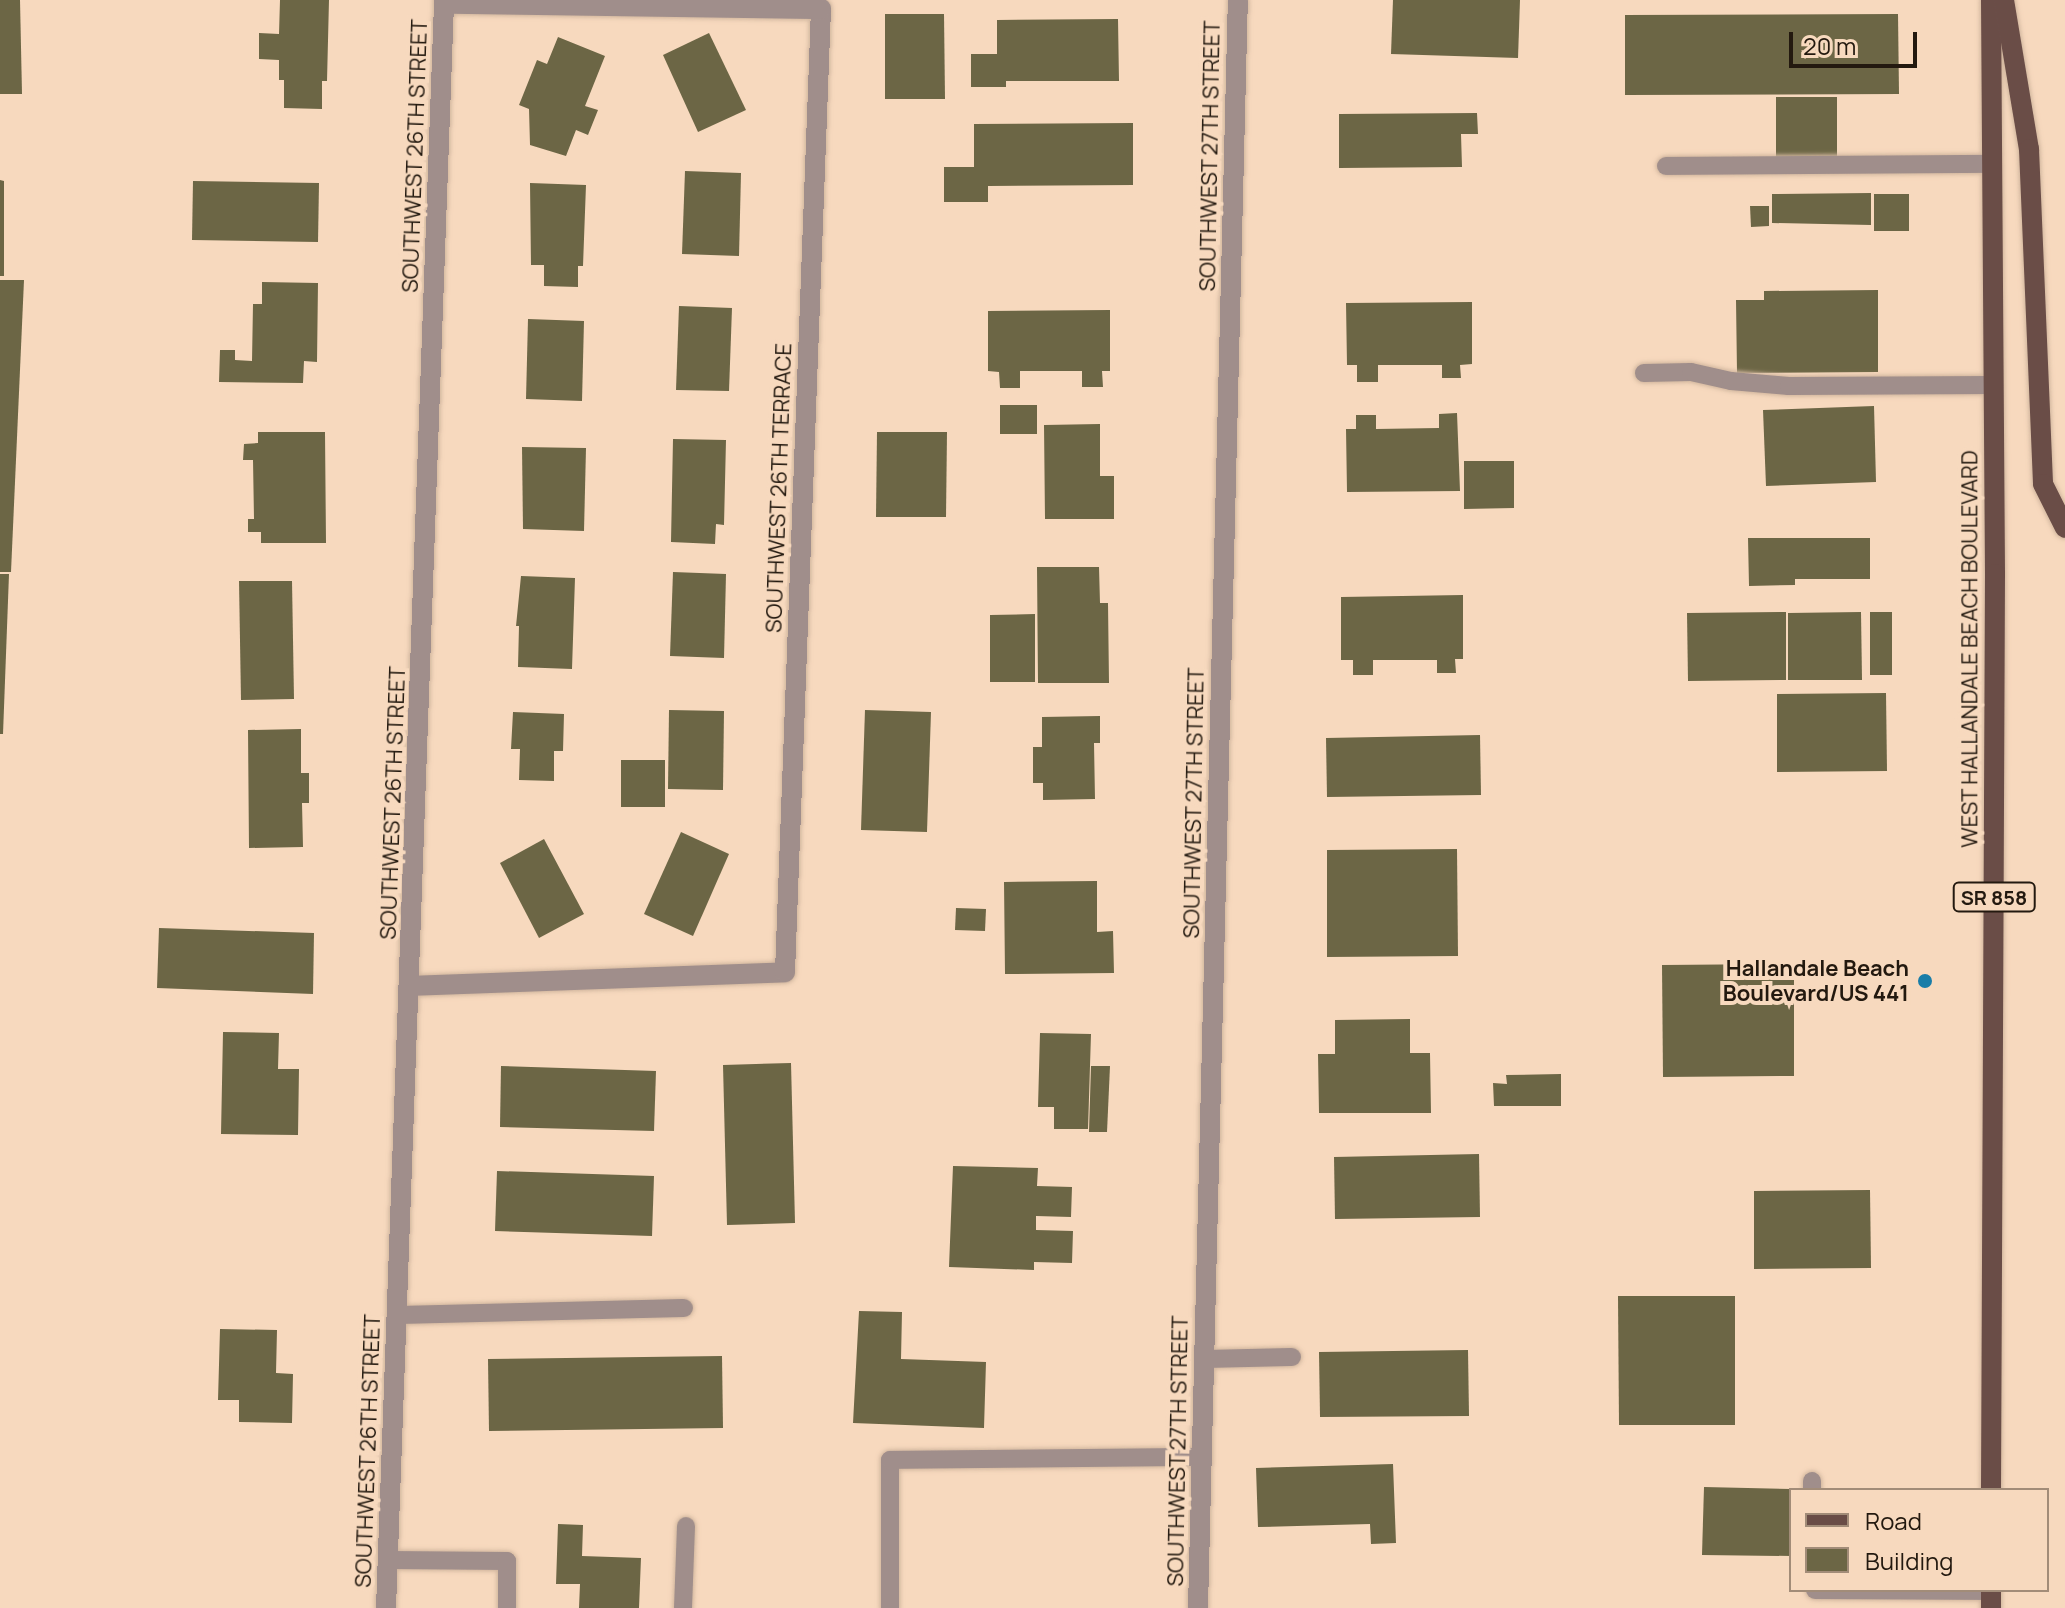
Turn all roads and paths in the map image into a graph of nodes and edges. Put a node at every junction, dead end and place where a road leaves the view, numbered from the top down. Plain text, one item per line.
1 (1238, 0) edge
2 (1991, 0) edge
3 (2004, 0) edge
4 (444, 2) edge
5 (1992, 164) junction
6 (1666, 166) dead end
7 (1644, 373) dead end
8 (1993, 385) junction
9 (2065, 528) edge
10 (411, 986) junction
11 (684, 1308) dead end
12 (398, 1315) junction
13 (1292, 1357) dead end
14 (1204, 1359) junction
15 (1201, 1457) junction
16 (1991, 1488) edge
17 (686, 1526) dead end
18 (388, 1560) junction
19 (1874, 1592) edge
20 (1991, 1596) edge
21 (386, 1608) edge
22 (507, 1608) edge
23 (683, 1608) edge
24 (890, 1608) edge
25 (1198, 1608) edge

1 - 14 street, SOUTHWEST 27TH STREET
2 - 5 main road, WEST HALLANDALE BEACH BOULEVARD / SR 858
3 - 9 main road
4 - 10 street, SOUTHWEST 26TH STREET
4 - 10 street, SOUTHWEST 26TH TERRACE
5 - 6 lane
5 - 8 main road, WEST HALLANDALE BEACH BOULEVARD / SR 858
7 - 8 lane
8 - 16 main road, WEST HALLANDALE BEACH BOULEVARD / SR 858
10 - 12 street, SOUTHWEST 26TH STREET
11 - 12 lane
12 - 18 street, SOUTHWEST 26TH STREET
13 - 14 lane
14 - 15 street, SOUTHWEST 27TH STREET
15 - 24 lane
15 - 25 street, SOUTHWEST 27TH STREET
17 - 23 lane
18 - 21 street, SOUTHWEST 26TH STREET
18 - 22 lane
19 - 20 lane

